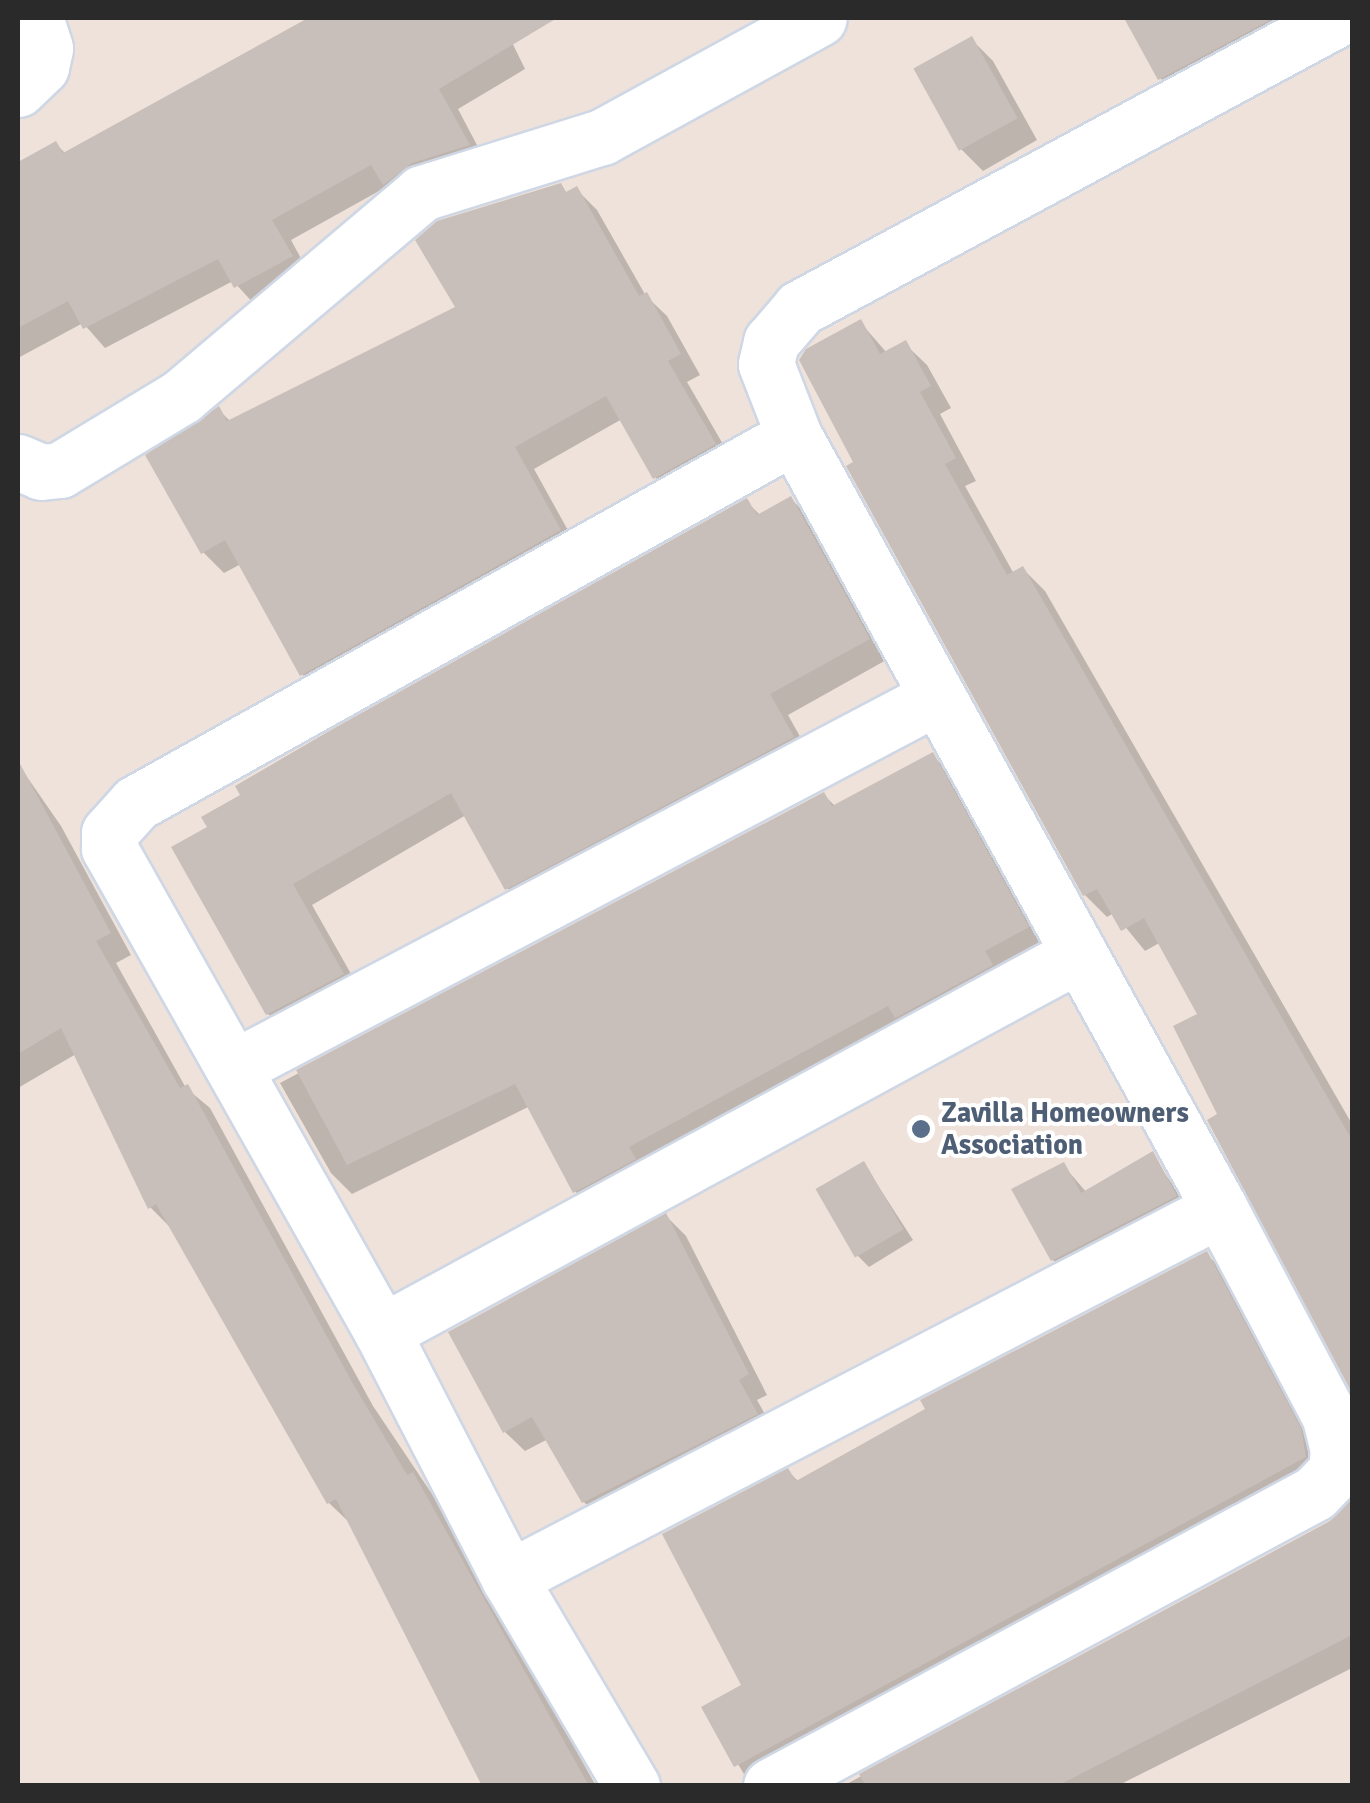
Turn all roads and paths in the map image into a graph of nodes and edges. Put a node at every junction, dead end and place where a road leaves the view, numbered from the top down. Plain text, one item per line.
1 (819, 18) edge
2 (1340, 18) edge
3 (36, 20) edge
4 (18, 90) edge
5 (794, 436) junction
6 (18, 462) edge
7 (933, 698) junction
8 (1079, 954) junction
9 (235, 1066) junction
10 (1220, 1209) junction
11 (382, 1332) junction
12 (508, 1578) junction
13 (632, 1786) edge
14 (772, 1786) edge

1 - 6 street
2 - 5 street
3 - 4 street
5 - 7 street
5 - 9 street
7 - 8 street
7 - 9 street
8 - 10 street
8 - 11 street
9 - 11 street
10 - 12 street
10 - 14 street
11 - 12 street
12 - 13 street

